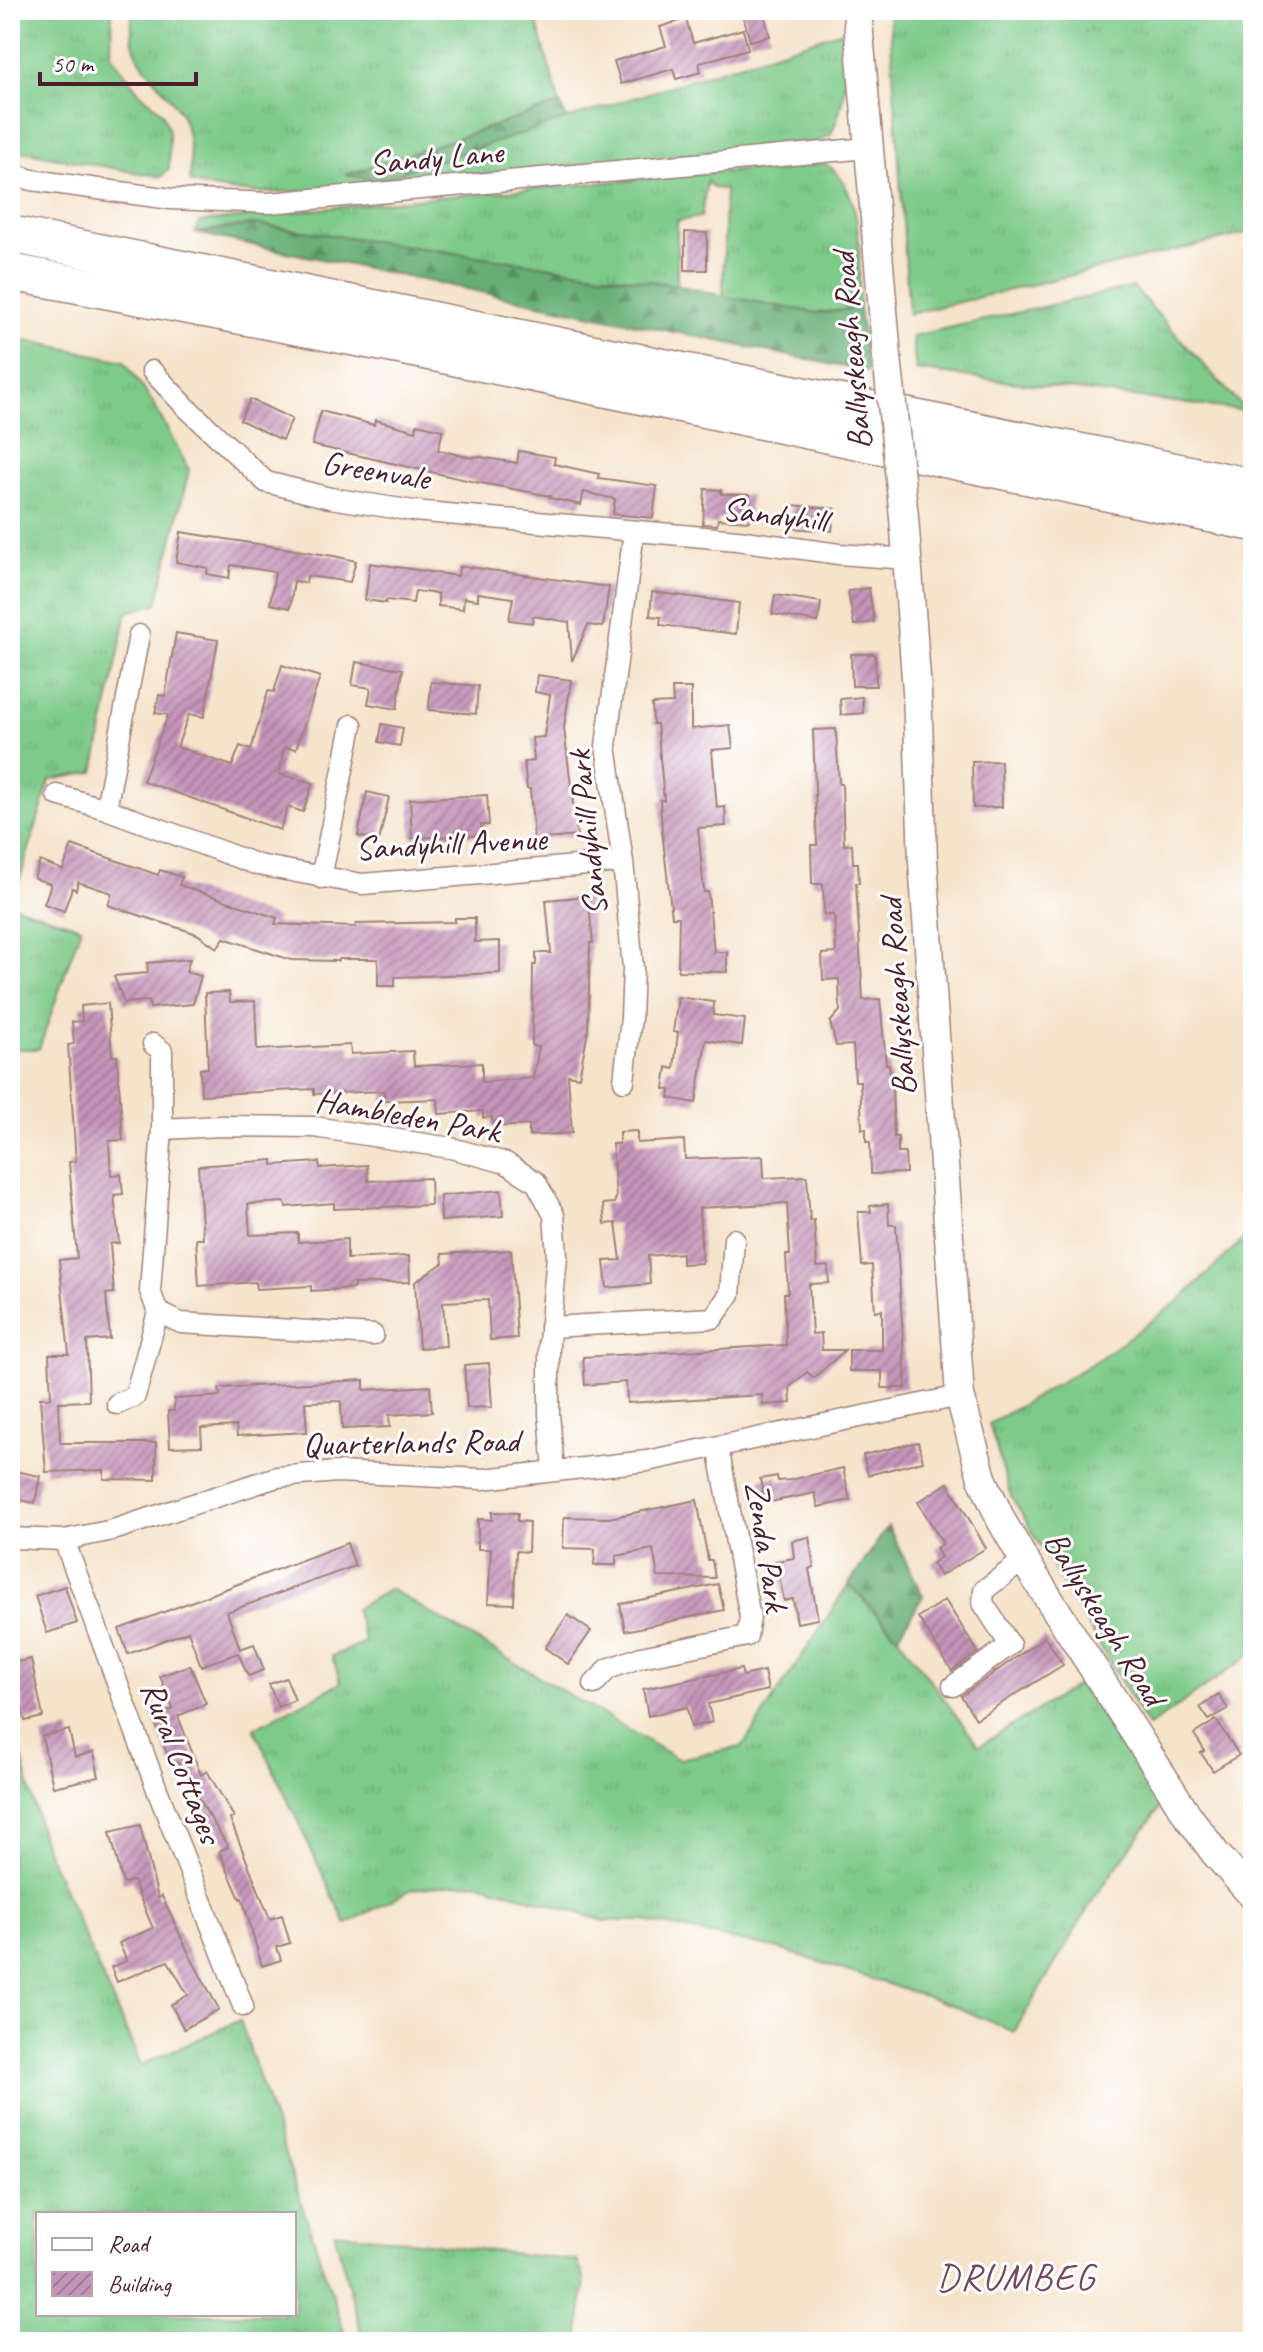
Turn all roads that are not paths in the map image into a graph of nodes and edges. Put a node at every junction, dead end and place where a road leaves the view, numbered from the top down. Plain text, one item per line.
1 (857, 10) edge
2 (868, 148) junction
3 (10, 173) edge
4 (10, 234) edge
5 (10, 272) edge
6 (152, 371) dead end
7 (1253, 487) edge
8 (1253, 523) edge
9 (634, 531) junction
10 (908, 559) junction
11 (139, 635) dead end
12 (352, 725) dead end
13 (57, 795) dead end
14 (106, 809) junction
15 (623, 862) junction
16 (321, 878) junction
17 (153, 1044) dead end
18 (624, 1081) dead end
19 (162, 1129) junction
20 (734, 1239) dead end
21 (158, 1312) junction
22 (550, 1327) junction
23 (373, 1335) dead end
24 (960, 1396) junction
25 (117, 1404) dead end
26 (718, 1447) junction
27 (554, 1470) junction
28 (10, 1538) edge
29 (64, 1540) junction
30 (1024, 1560) junction
31 (594, 1684) dead end
32 (953, 1686) dead end
33 (1253, 1896) edge
34 (243, 2006) dead end

1 - 2 main road, Ballyskeagh Road
2 - 3 street, Sandy Lane
2 - 10 main road, Ballyskeagh Road, bridge
4 - 7 highway
5 - 8 highway
6 - 9 street, Greenvale
9 - 10 street, Sandyhill
9 - 15 street, Sandyhill Park
10 - 24 main road, Ballyskeagh Road
11 - 14 street
12 - 16 street
13 - 14 street, Sandyhill Avenue
14 - 16 street, Sandyhill Avenue
15 - 16 street, Sandyhill Avenue
15 - 18 street, Sandyhill Park
17 - 19 street
19 - 21 street
19 - 22 street, Hambleden Park
20 - 22 street
21 - 23 street
21 - 25 street
22 - 27 street, Hambleden Park
24 - 26 street, Quarterlands Road
24 - 30 main road, Ballyskeagh Road
26 - 27 street, Quarterlands Road
26 - 31 street, Zenda Park
27 - 29 street, Quarterlands Road
28 - 29 street, Quarterlands Road
29 - 34 street, Rural Cottages
30 - 32 street
30 - 33 main road, Ballyskeagh Road

